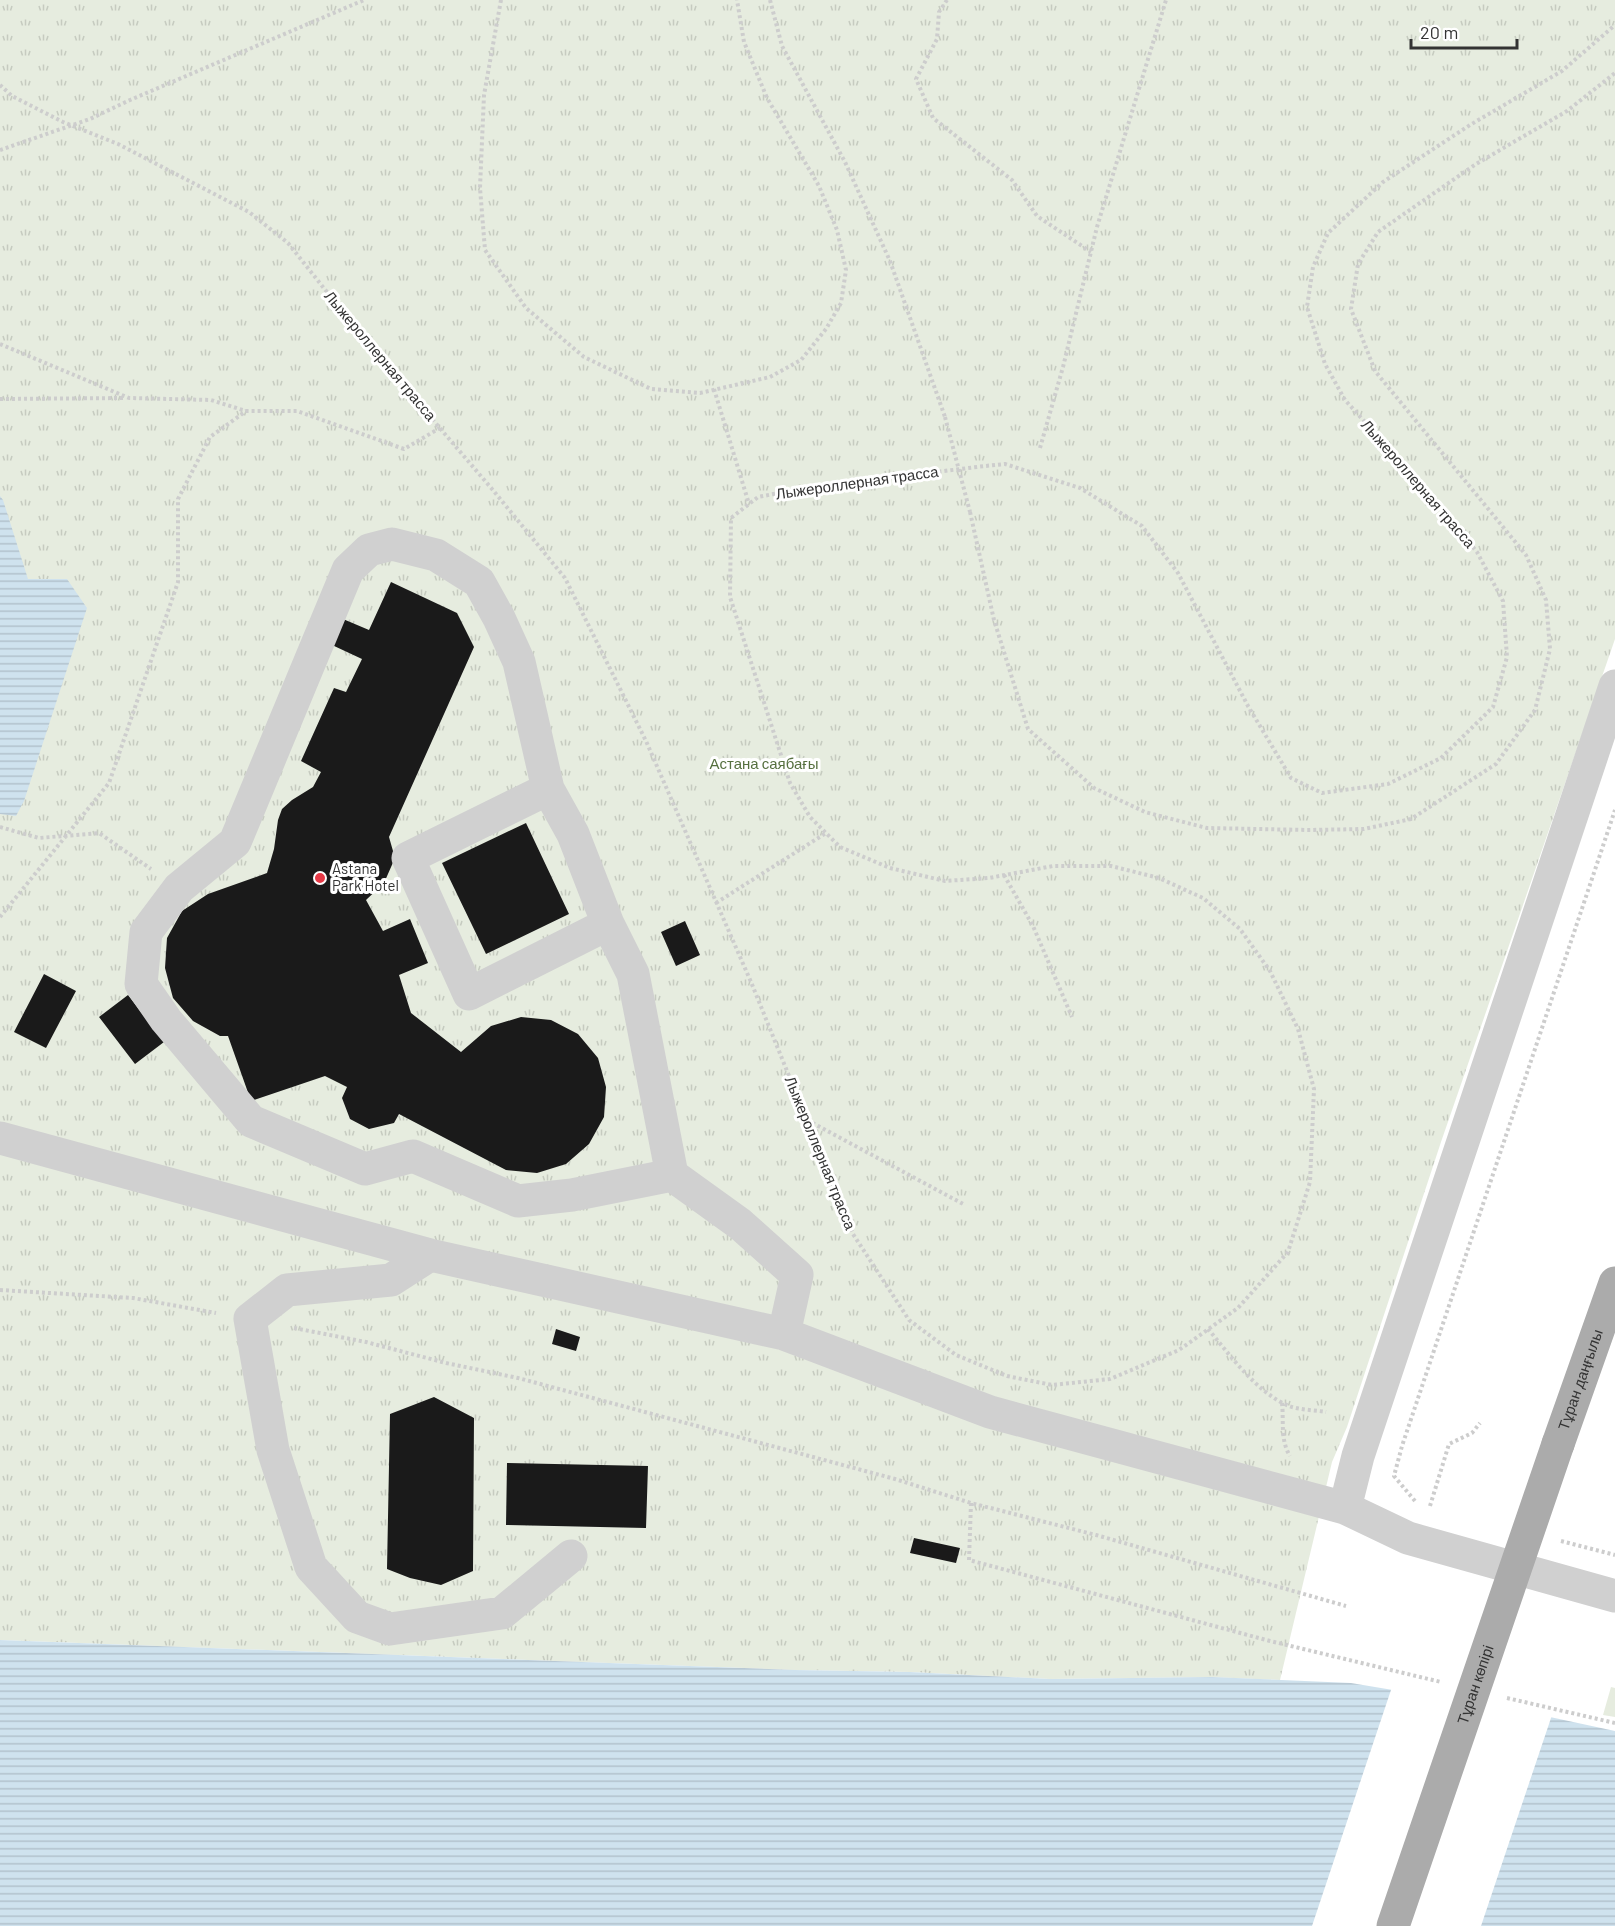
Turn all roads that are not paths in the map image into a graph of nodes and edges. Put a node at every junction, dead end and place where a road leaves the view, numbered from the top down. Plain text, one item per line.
1 (1615, 686) edge
2 (548, 789) junction
3 (608, 924) junction
4 (0, 1138) edge
5 (672, 1174) junction
6 (430, 1255) junction
7 (1615, 1283) edge
8 (784, 1335) junction
9 (1558, 1444) joint
10 (1345, 1508) junction
11 (571, 1556) dead end
12 (1615, 1596) edge
13 (1393, 1926) edge

1 - 10 street
2 - 3 street
2 - 3 street
2 - 5 street
3 - 5 street
4 - 6 street
5 - 8 street
6 - 8 street
6 - 11 street
7 - 9 main road, Тұран даңғылы
8 - 10 street
9 - 13 main road, Тұран көпірі, bridge
10 - 12 street

